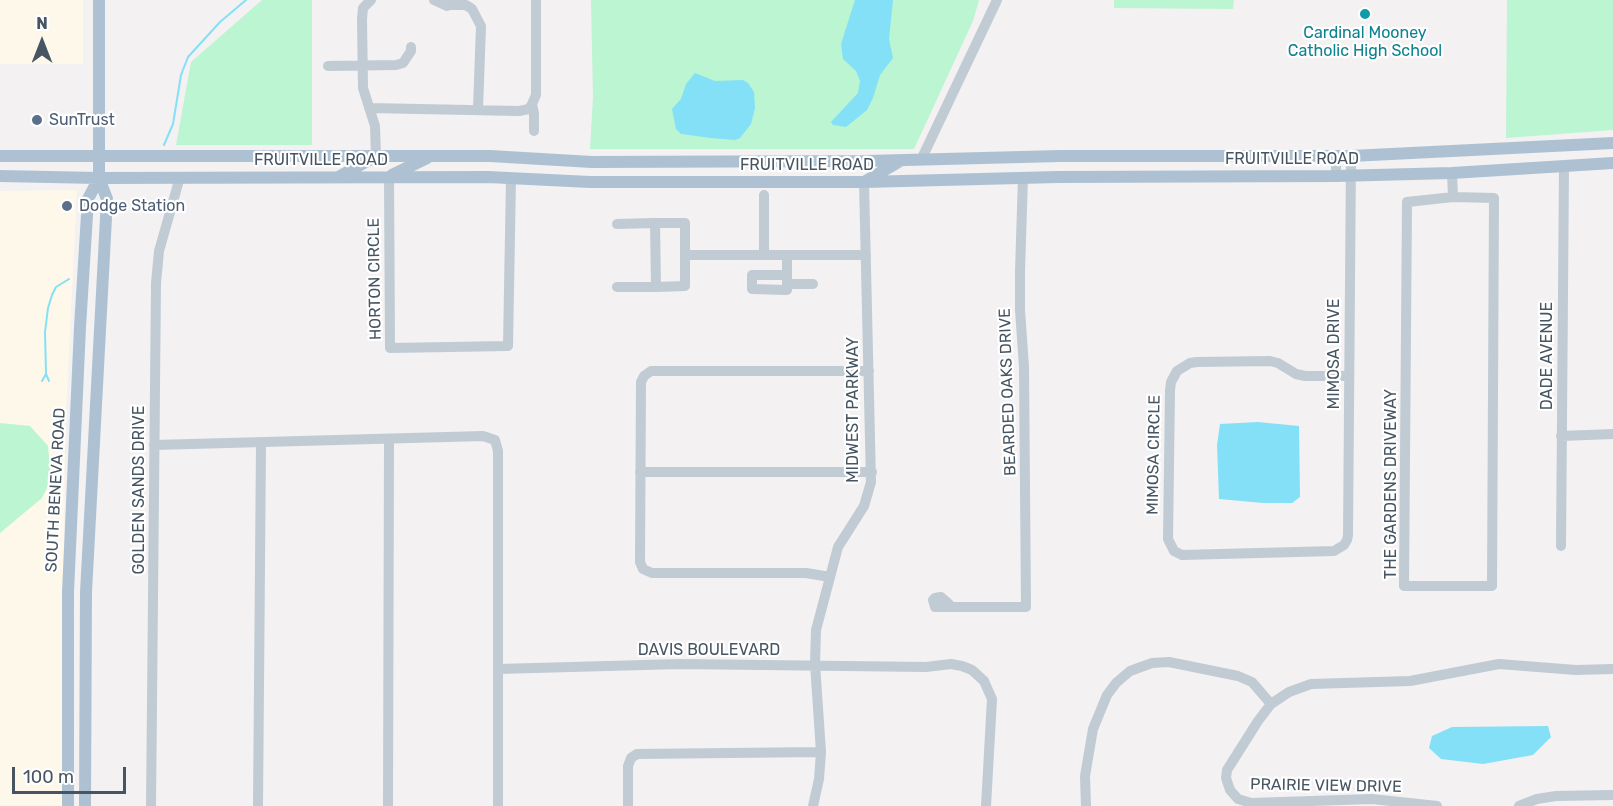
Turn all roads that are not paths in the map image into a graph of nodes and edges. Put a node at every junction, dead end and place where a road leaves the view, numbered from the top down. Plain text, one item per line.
1 (99, 0) edge
2 (371, 0) edge
3 (434, 0) edge
4 (536, 0) edge
5 (997, 0) edge
6 (453, 3) edge
7 (411, 46) dead end
8 (328, 66) dead end
9 (363, 66) junction
10 (532, 104) junction
11 (369, 108) junction
12 (477, 110) junction
13 (534, 131) dead end
14 (1613, 143) edge
15 (99, 155) junction
16 (0, 156) edge
17 (376, 156) junction
18 (431, 156) junction
19 (1336, 156) junction
20 (1351, 156) junction
21 (901, 160) junction
22 (921, 160) junction
23 (1613, 164) edge
24 (1564, 166) junction
25 (1452, 172) junction
26 (0, 176) edge
27 (1336, 176) junction
28 (1351, 176) junction
29 (180, 177) junction
30 (339, 177) junction
31 (389, 177) junction
32 (1023, 177) junction
33 (99, 178) junction
34 (511, 178) junction
35 (864, 182) junction
36 (764, 195) dead end
37 (1453, 197) junction
38 (655, 223) junction
39 (617, 224) dead end
40 (685, 255) junction
41 (764, 255) junction
42 (787, 255) junction
43 (866, 255) junction
44 (813, 284) dead end
45 (617, 287) dead end
46 (656, 287) junction
47 (868, 371) junction
48 (1349, 376) junction
49 (1613, 434) edge
50 (1562, 436) junction
51 (389, 439) junction
52 (261, 443) junction
53 (154, 445) junction
54 (640, 472) junction
55 (872, 472) junction
56 (1561, 546) dead end
57 (1339, 549) joint
58 (830, 577) junction
59 (949, 607) dead end
60 (815, 664) junction
61 (498, 669) junction
62 (1613, 669) edge
63 (1271, 704) junction
64 (821, 752) junction
65 (1613, 795) edge
66 (68, 806) edge
67 (85, 806) edge
68 (151, 806) edge
69 (258, 806) edge
70 (388, 806) edge
71 (498, 806) edge
72 (627, 806) edge
73 (813, 806) edge
74 (986, 806) edge
75 (1086, 806) edge
76 (1437, 806) edge
77 (1519, 806) edge

1 - 15 main road, SOUTH BENEVA ROAD
2 - 9 street
3 - 6 street
4 - 10 street
5 - 22 street
6 - 12 street
7 - 9 street
8 - 9 street
9 - 11 street
10 - 12 street
10 - 13 street
11 - 12 street
11 - 17 street
14 - 20 main road, FRUITVILLE ROAD
15 - 16 main road, FRUITVILLE ROAD
15 - 17 main road, FRUITVILLE ROAD
15 - 33 main road, SOUTH BENEVA ROAD
17 - 18 main road, FRUITVILLE ROAD
17 - 30 main road
18 - 21 main road, FRUITVILLE ROAD
18 - 31 main road
19 - 20 main road, FRUITVILLE ROAD
19 - 22 main road, FRUITVILLE ROAD
19 - 27 street
20 - 28 street, MIMOSA DRIVE
21 - 22 main road, FRUITVILLE ROAD
21 - 35 main road
23 - 24 main road, FRUITVILLE ROAD
24 - 25 main road, FRUITVILLE ROAD
24 - 50 street, DADE AVENUE
25 - 28 main road, FRUITVILLE ROAD
25 - 37 street
26 - 33 main road, FRUITVILLE ROAD
27 - 28 main road, FRUITVILLE ROAD
27 - 32 main road, FRUITVILLE ROAD
28 - 48 street, MIMOSA DRIVE
29 - 30 main road, FRUITVILLE ROAD
29 - 33 main road, FRUITVILLE ROAD
29 - 53 street, GOLDEN SANDS DRIVE
30 - 31 main road, FRUITVILLE ROAD
31 - 34 main road, FRUITVILLE ROAD
31 - 34 street, HORTON CIRCLE
32 - 35 main road, FRUITVILLE ROAD
32 - 59 street, BEARDED OAKS DRIVE
33 - 66 main road, SOUTH BENEVA ROAD
33 - 67 main road, SOUTH BENEVA ROAD
34 - 35 main road, FRUITVILLE ROAD
35 - 43 street, MIDWEST PARKWAY
36 - 41 street
37 - 37 street, THE GARDENS DRIVEWAY
38 - 39 street
38 - 40 street
38 - 46 street
40 - 41 street
40 - 46 street
41 - 42 street
42 - 43 street
42 - 44 street
43 - 47 street, MIDWEST PARKWAY
45 - 46 street
47 - 54 street
47 - 55 street, MIDWEST PARKWAY
48 - 57 street, MIMOSA DRIVE
48 - 57 street, MIMOSA CIRCLE
49 - 50 street
50 - 56 street, DADE AVENUE
51 - 52 street
51 - 61 street
51 - 70 street
52 - 53 street
52 - 69 street
53 - 68 street, GOLDEN SANDS DRIVE
54 - 55 street
54 - 58 street
55 - 58 street, MIDWEST PARKWAY
58 - 60 street, MIDWEST PARKWAY
60 - 61 street, DAVIS BOULEVARD
60 - 64 street, MIDWEST PARKWAY
60 - 74 street, DAVIS BOULEVARD
61 - 71 street
62 - 63 street, PRAIRIE VIEW DRIVE
63 - 75 street
63 - 76 street, PRAIRIE VIEW DRIVE
64 - 72 street
64 - 73 street, MIDWEST PARKWAY
65 - 77 street

